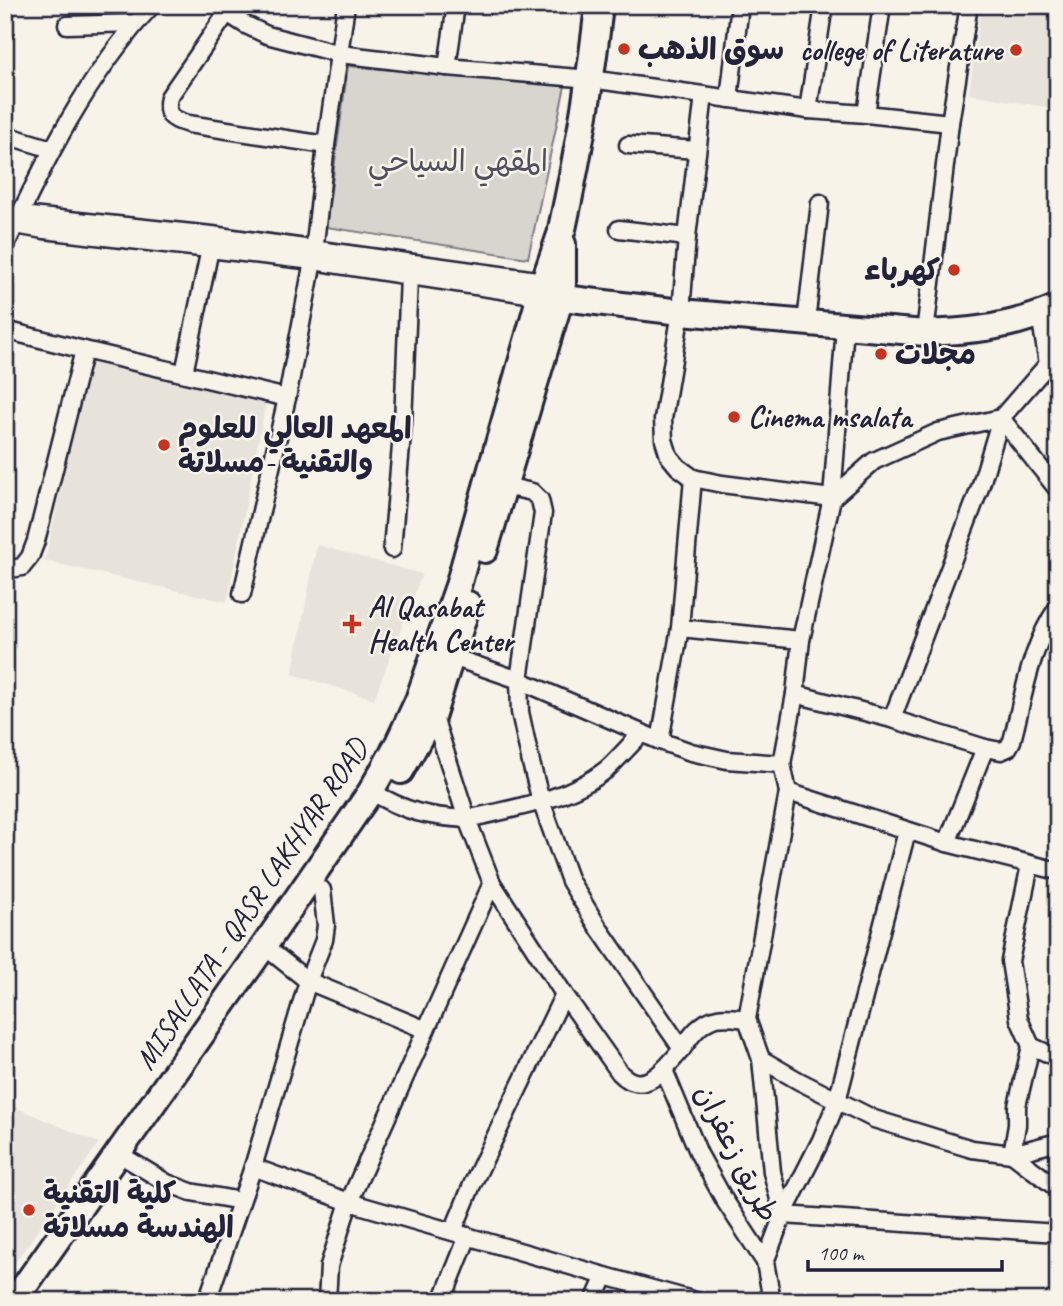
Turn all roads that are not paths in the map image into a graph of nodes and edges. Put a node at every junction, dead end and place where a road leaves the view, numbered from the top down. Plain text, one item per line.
1 (152, 5) edge
2 (346, 5) edge
3 (456, 5) edge
4 (599, 5) edge
5 (740, 5) edge
6 (824, 5) edge
7 (882, 5) edge
8 (969, 5) edge
9 (222, 9) edge
10 (136, 23) junction
11 (66, 25) dead end
12 (340, 54) junction
13 (447, 68) junction
14 (591, 79) junction
15 (704, 95) junction
16 (729, 99) junction
17 (808, 110) junction
18 (866, 114) junction
19 (950, 122) junction
20 (5, 135) edge
21 (326, 145) junction
22 (628, 145) dead end
23 (52, 149) junction
24 (697, 150) junction
25 (820, 203) dead end
26 (18, 220) junction
27 (562, 229) joint
28 (619, 229) dead end
29 (687, 237) junction
30 (5, 247) edge
31 (210, 248) junction
32 (313, 255) junction
33 (409, 276) junction
34 (552, 289) junction
35 (1058, 293) edge
36 (681, 303) junction
37 (1049, 311) edge
38 (806, 316) junction
39 (845, 326) junction
40 (926, 326) junction
41 (5, 330) edge
42 (84, 350) junction
43 (1053, 370) edge
44 (184, 373) junction
45 (287, 398) junction
46 (1001, 418) junction
47 (693, 478) junction
48 (496, 483) junction
49 (1058, 489) edge
50 (832, 498) junction
51 (392, 548) dead end
52 (5, 570) edge
53 (242, 594) dead end
54 (1058, 607) edge
55 (680, 628) junction
56 (801, 640) junction
57 (443, 653) junction
58 (519, 680) junction
59 (795, 694) junction
60 (433, 715) junction
61 (892, 719) junction
62 (642, 733) junction
63 (660, 741) junction
64 (985, 748) junction
65 (782, 764) junction
66 (788, 792) junction
67 (378, 795) junction
68 (541, 801) junction
69 (467, 819) junction
70 (907, 831) junction
71 (947, 843) junction
72 (1030, 864) junction
73 (1058, 871) edge
74 (492, 883) junction
75 (322, 890) junction
76 (270, 952) junction
77 (309, 981) junction
78 (564, 994) junction
79 (747, 1019) junction
80 (426, 1030) junction
81 (1031, 1046) junction
82 (682, 1049) junction
83 (1058, 1058) edge
84 (761, 1059) junction
85 (664, 1070) junction
86 (837, 1101) junction
87 (1058, 1142) edge
88 (1012, 1154) junction
89 (129, 1160) junction
90 (253, 1167) junction
91 (1058, 1189) edge
92 (241, 1201) junction
93 (349, 1202) junction
94 (783, 1215) junction
95 (1058, 1233) edge
96 (461, 1234) junction
97 (765, 1262) junction
98 (605, 1276) junction
99 (14, 1301) edge
100 (35, 1301) edge
101 (207, 1301) edge
102 (327, 1301) edge
103 (442, 1301) edge
104 (594, 1301) edge
105 (696, 1301) edge
106 (772, 1301) edge

1 - 10 street
2 - 12 street
3 - 13 street
4 - 14 highway
5 - 16 street
6 - 17 street
7 - 18 street
8 - 19 street
9 - 12 street
9 - 21 street
10 - 11 street
10 - 23 street
12 - 13 street
12 - 21 street
13 - 14 street
14 - 15 street
14 - 27 highway
15 - 16 street
15 - 24 street
16 - 17 street
17 - 18 street
18 - 19 street
19 - 40 street
20 - 23 street
21 - 32 street
22 - 24 street
23 - 26 street
24 - 29 street
25 - 38 street
26 - 30 street
26 - 31 street
26 - 32 street
27 - 34 main road
28 - 29 street
29 - 36 street
31 - 32 street
31 - 44 street
32 - 33 street
32 - 34 street
32 - 45 street
33 - 34 street
33 - 51 street
34 - 36 main road
34 - 48 main road, MISALLATA - QASR LAKHYAR ROAD
35 - 40 main road
36 - 38 main road
36 - 47 street
37 - 40 main road
37 - 43 street
38 - 39 main road
38 - 40 main road
39 - 40 main road
39 - 50 street
41 - 42 street
42 - 44 street
42 - 52 street
43 - 46 street
44 - 45 street
45 - 53 street
46 - 49 street
46 - 50 street
46 - 61 street
47 - 50 street
47 - 55 street
48 - 57 main road, MISALLATA - QASR LAKHYAR ROAD
48 - 58 street
50 - 56 street
54 - 64 street
55 - 56 street
55 - 63 street
56 - 59 street
57 - 58 street
57 - 60 main road
57 - 67 main road, MISALLATA - QASR LAKHYAR ROAD
58 - 62 street
58 - 68 street
59 - 61 street
59 - 65 street
60 - 67 main road
60 - 69 street
61 - 64 street
62 - 63 street
62 - 68 street
63 - 65 street
64 - 71 street
65 - 66 street
66 - 70 street
66 - 79 street
67 - 69 street
67 - 75 main road
67 - 76 main road, MISALLATA - QASR LAKHYAR ROAD
68 - 69 street
68 - 82 street
69 - 74 street
70 - 71 street
70 - 86 street
71 - 72 street
72 - 73 street
72 - 81 street
74 - 78 street
74 - 80 street
75 - 76 main road
75 - 77 street
76 - 77 street
76 - 89 main road
76 - 99 main road, MISALLATA - QASR LAKHYAR ROAD
77 - 80 street
77 - 90 street
78 - 85 street
78 - 96 street
79 - 82 street
79 - 84 street
80 - 93 street
81 - 83 street
81 - 88 street
82 - 85 street
84 - 86 street
84 - 94 street
85 - 97 street, طريق زعفران
86 - 88 street
86 - 94 street
87 - 88 street
88 - 91 street
89 - 92 street
89 - 100 main road
90 - 92 street
90 - 93 street
92 - 101 street
93 - 96 street
93 - 102 street
94 - 95 street
94 - 97 street
96 - 98 street
96 - 103 street
97 - 106 street, طريق زعفران
98 - 104 street
98 - 105 street

